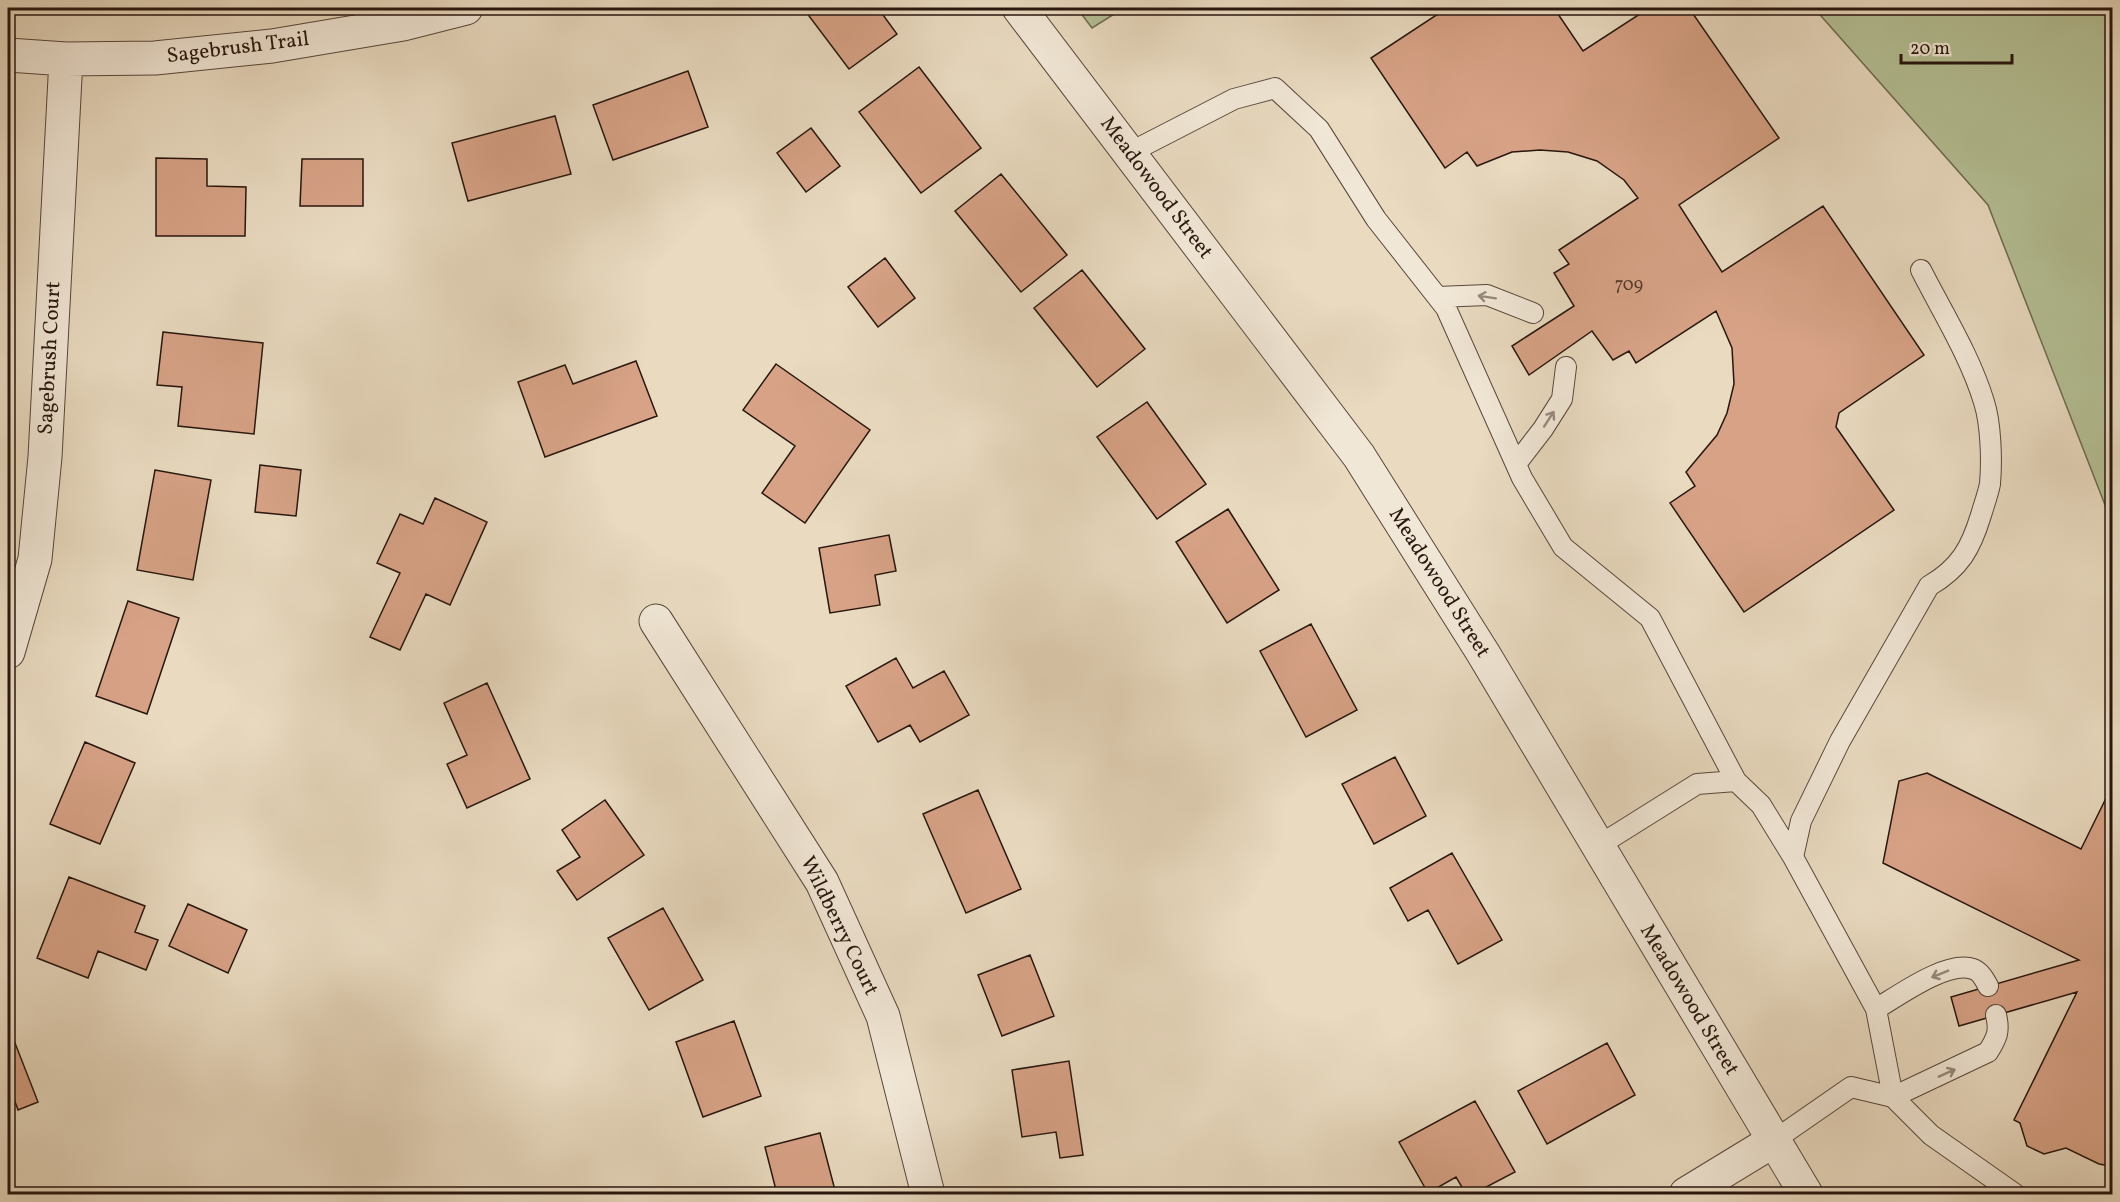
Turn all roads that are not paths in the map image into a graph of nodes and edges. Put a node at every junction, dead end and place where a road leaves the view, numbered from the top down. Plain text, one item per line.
1 (466, 8) edge
2 (1019, 8) edge
3 (8, 55) edge
4 (66, 59) junction
5 (1129, 153) junction
6 (1921, 270) dead end
7 (1438, 297) junction
8 (1533, 312) dead end
9 (1566, 367) dead end
10 (1516, 464) junction
11 (656, 621) dead end
12 (8, 651) edge
13 (1736, 780) junction
14 (1598, 846) junction
15 (1793, 857) junction
16 (1988, 986) dead end
17 (1876, 1009) junction
18 (1996, 1015) dead end
19 (1893, 1097) junction
20 (1773, 1141) junction
21 (928, 1194) edge
22 (1686, 1194) edge
23 (1806, 1194) edge
24 (2015, 1194) edge

1 - 4 street, Sagebrush Trail
2 - 5 street, Meadowood Street
3 - 4 street, Sagebrush Trail
4 - 12 street, Sagebrush Court
5 - 7 lane
5 - 14 street, Meadowood Street
6 - 15 lane
8 -> 7 lane
7 - 10 lane
10 -> 9 lane
10 - 13 lane
11 - 21 street, Wildberry Court
13 - 14 lane
13 - 15 lane
14 - 20 street, Meadowood Street
15 - 17 lane
16 -> 17 lane
17 - 19 lane
19 -> 18 lane
19 - 20 lane
19 - 24 lane
20 - 22 street
20 - 23 street, Meadowood Street

